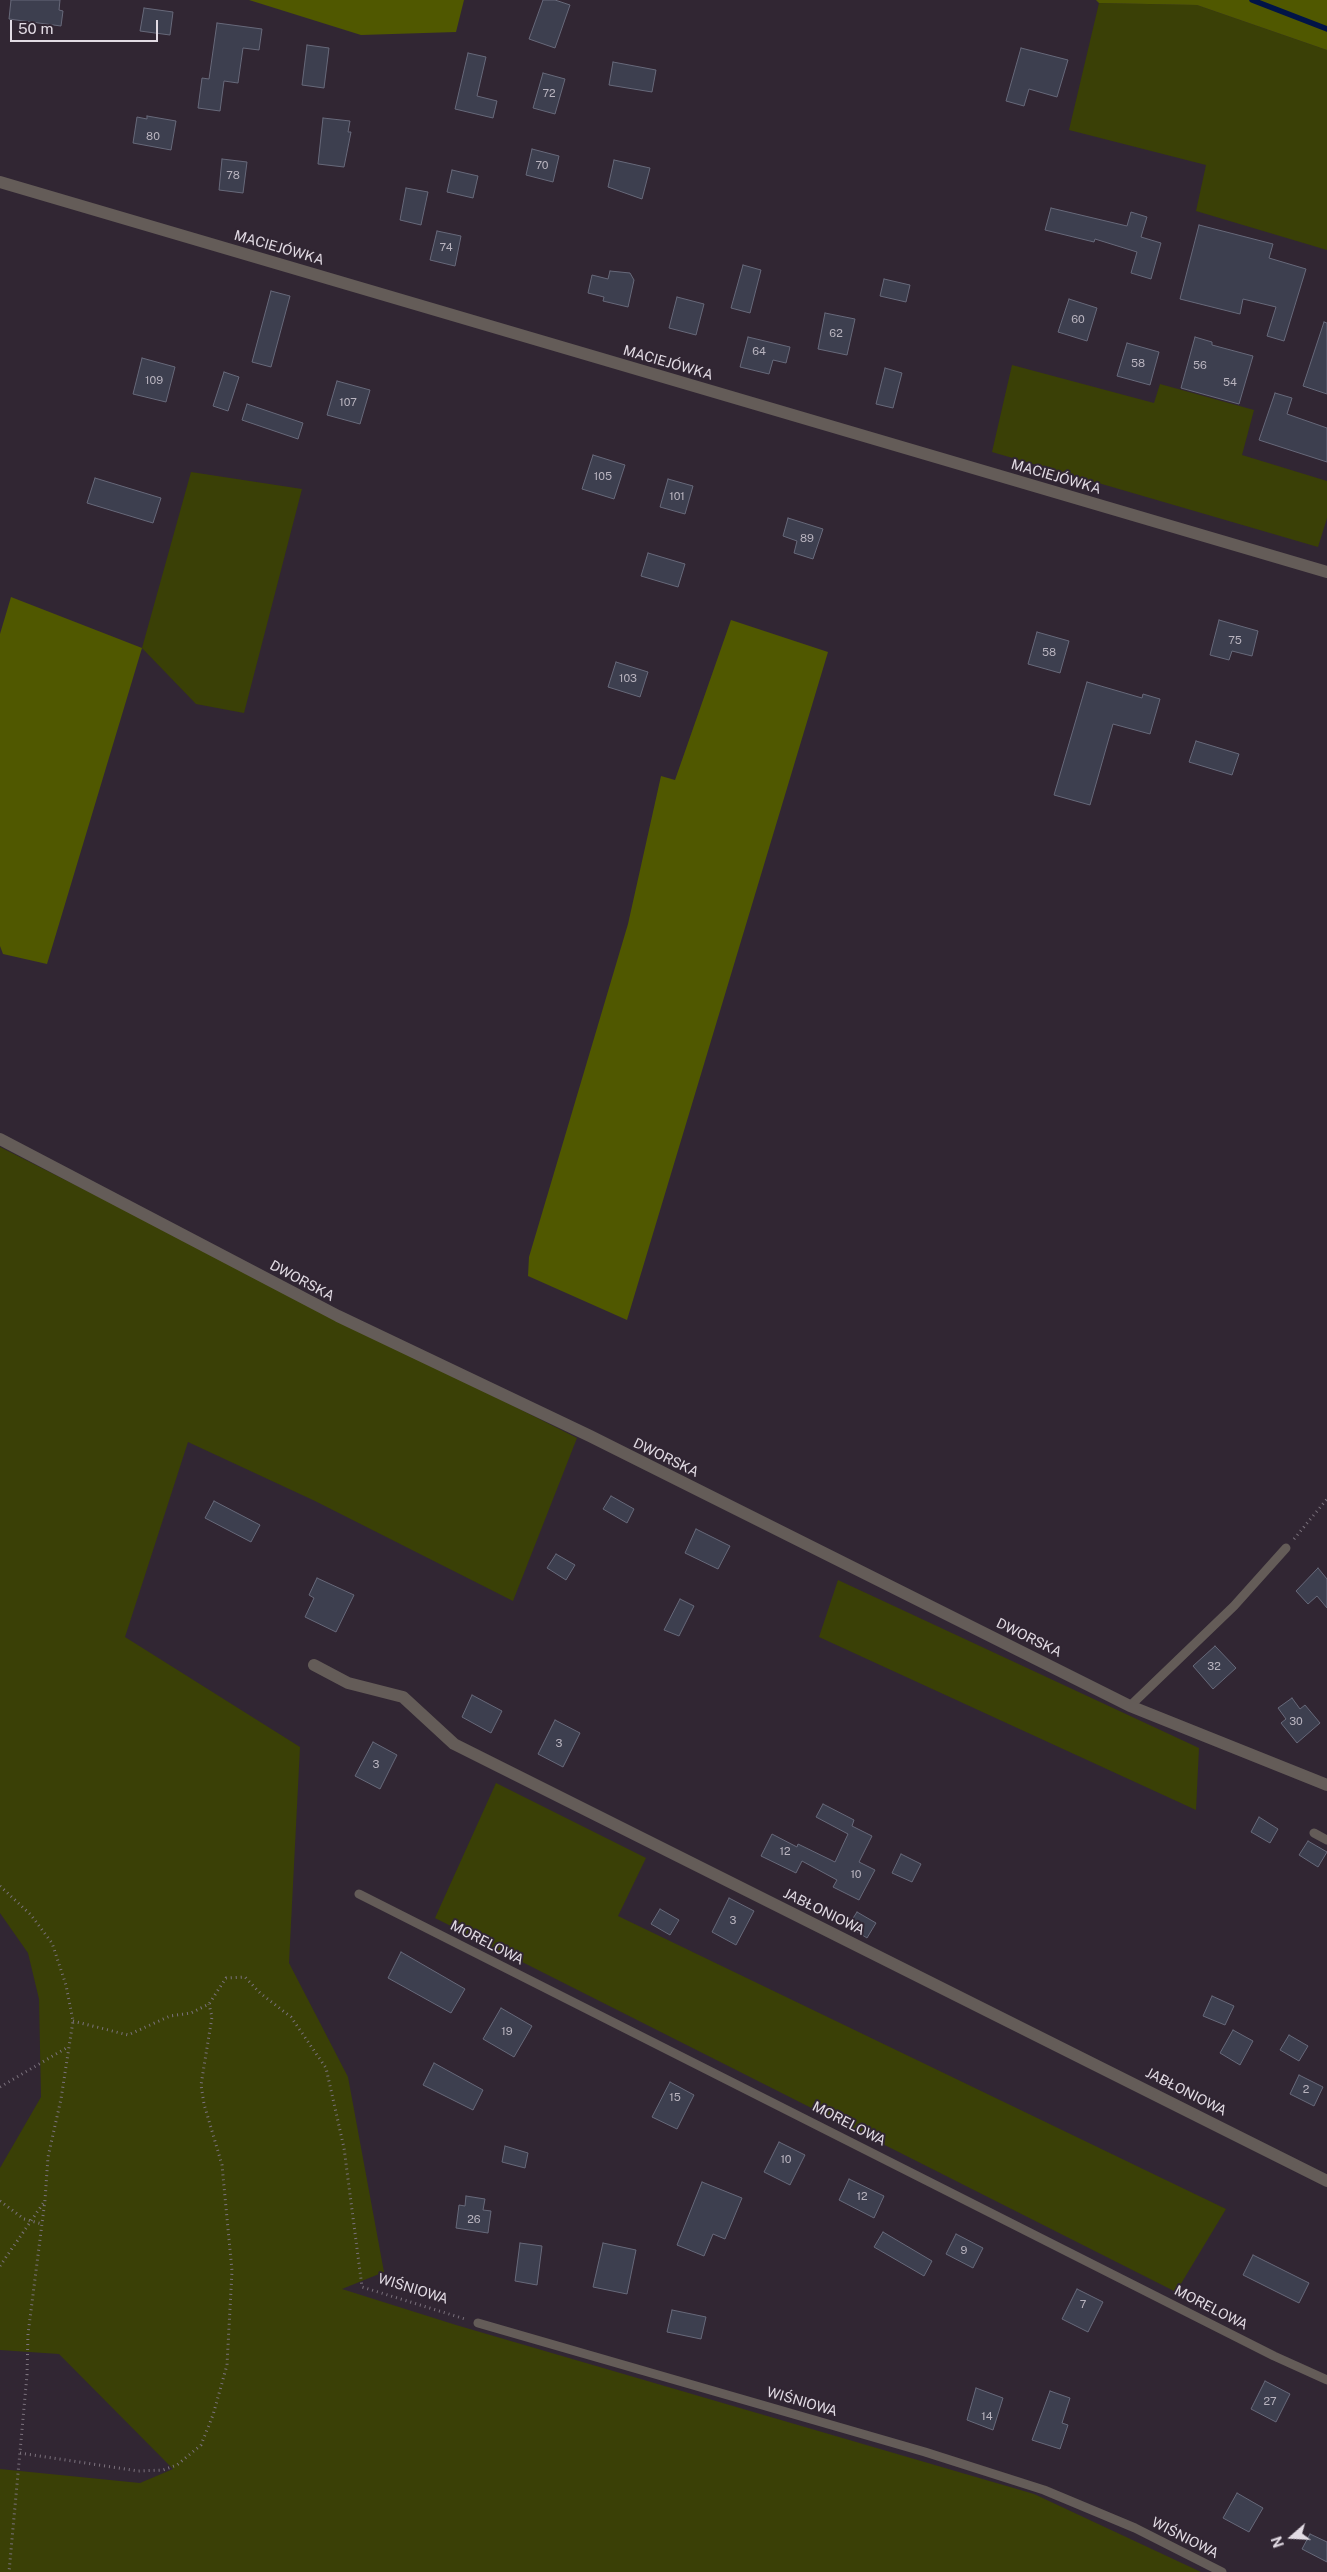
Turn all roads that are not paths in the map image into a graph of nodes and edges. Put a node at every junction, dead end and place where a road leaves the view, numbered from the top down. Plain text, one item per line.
1 (0, 182) edge
2 (1327, 572) edge
3 (0, 1139) edge
4 (1286, 1548) road end
5 (314, 1665) dead end
6 (1130, 1706) junction
7 (1327, 1785) edge
8 (1314, 1833) dead end
9 (1327, 1840) edge
10 (360, 1894) dead end
11 (1327, 2181) edge
12 (478, 2323) road end
13 (1327, 2380) edge
14 (1222, 2572) edge

1 - 2 street, MACIEJÓWKA
3 - 6 street, DWORSKA
4 - 6 lane
5 - 11 street, JABŁONIOWA
6 - 7 street, DWORSKA
8 - 9 lane
10 - 13 lane, MORELOWA
12 - 14 lane, WIŚNIOWA

